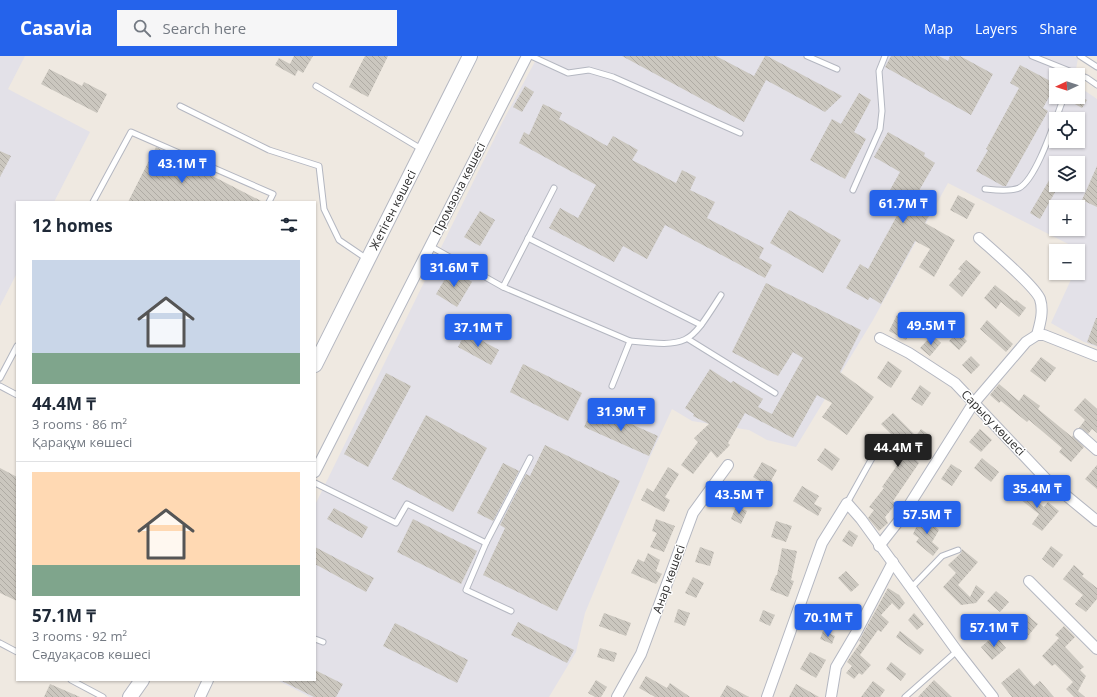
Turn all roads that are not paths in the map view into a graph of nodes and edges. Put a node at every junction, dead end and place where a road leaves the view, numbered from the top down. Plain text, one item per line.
1 (470, 56) edge
2 (527, 56) edge
3 (531, 56) edge
4 (807, 56) edge
5 (885, 56) edge
6 (1032, 56) edge
7 (1080, 56) edge
8 (1088, 58) edge
9 (1097, 67) edge
10 (1059, 68) edge
11 (836, 70) dead end
12 (1085, 77) edge
13 (1097, 85) edge
14 (316, 86) dead end
15 (1061, 104) edge
16 (180, 106) dead end
17 (740, 133) dead end
18 (424, 150) junction
19 (554, 188) dead end
20 (985, 189) dead end
21 (853, 190) dead end
22 (94, 201) edge
23 (270, 201) edge
24 (528, 238) junction
25 (979, 238) dead end
26 (430, 246) junction
27 (368, 260) junction
28 (503, 287) junction
29 (721, 295) dead end
30 (701, 325) junction
31 (1037, 335) junction
32 (880, 338) dead end
33 (688, 339) junction
34 (630, 341) junction
35 (16, 348) edge
36 (1097, 356) edge
37 (316, 363) edge
38 (0, 378) edge
39 (0, 386) edge
40 (612, 386) dead end
41 (775, 392) dead end
42 (16, 394) edge
43 (973, 404) junction
44 (1079, 434) dead end
45 (1097, 450) edge
46 (876, 451) dead end
47 (530, 458) dead end
48 (728, 465) dead end
49 (316, 470) edge
50 (316, 483) edge
51 (847, 503) junction
52 (1097, 521) edge
53 (486, 543) junction
54 (879, 546) junction
55 (958, 550) dead end
56 (893, 562) junction
57 (1029, 581) dead end
58 (911, 588) junction
59 (512, 611) dead end
60 (316, 639) edge
61 (323, 642) dead end
62 (0, 643) edge
63 (1097, 649) edge
64 (16, 651) edge
65 (957, 651) junction
66 (73, 681) edge
67 (141, 681) edge
68 (208, 681) edge
69 (103, 697) edge
70 (130, 697) edge
71 (200, 697) edge
72 (617, 697) edge
73 (767, 697) edge
74 (831, 697) edge
75 (905, 697) edge
76 (993, 697) edge

1 - 18 street, Жетіген көшесі
2 - 26 street, Промзона көшесі
3 - 17 lane
4 - 11 lane
5 - 21 lane
6 - 10 lane
7 - 8 lane
8 - 9 lane
12 - 13 lane
14 - 18 lane
15 - 20 lane
16 - 27 lane
18 - 27 street, Жетіген көшесі
19 - 24 lane
22 - 23 lane
24 - 28 lane
24 - 30 lane
25 - 31 street
26 - 28 lane
26 - 49 street, Промзона көшесі
27 - 37 street, Жетіген көшесі
28 - 34 lane
29 - 30 lane
30 - 33 lane
31 - 36 street
31 - 43 street
32 - 43 street, Сарысу көшесі
33 - 34 lane
33 - 41 lane
34 - 40 lane
35 - 38 lane
39 - 42 lane
43 - 52 street, Сарысу көшесі
43 - 54 street
44 - 45 street
46 - 51 lane
47 - 53 lane
48 - 72 street, Анар көшесі
50 - 53 lane
51 - 54 street
51 - 73 street
53 - 59 lane
54 - 56 street
55 - 58 lane
56 - 58 street
56 - 74 street
57 - 63 street
58 - 65 street
60 - 61 lane
62 - 64 lane
65 - 75 lane
65 - 76 street
66 - 69 lane
67 - 70 street
68 - 71 street

